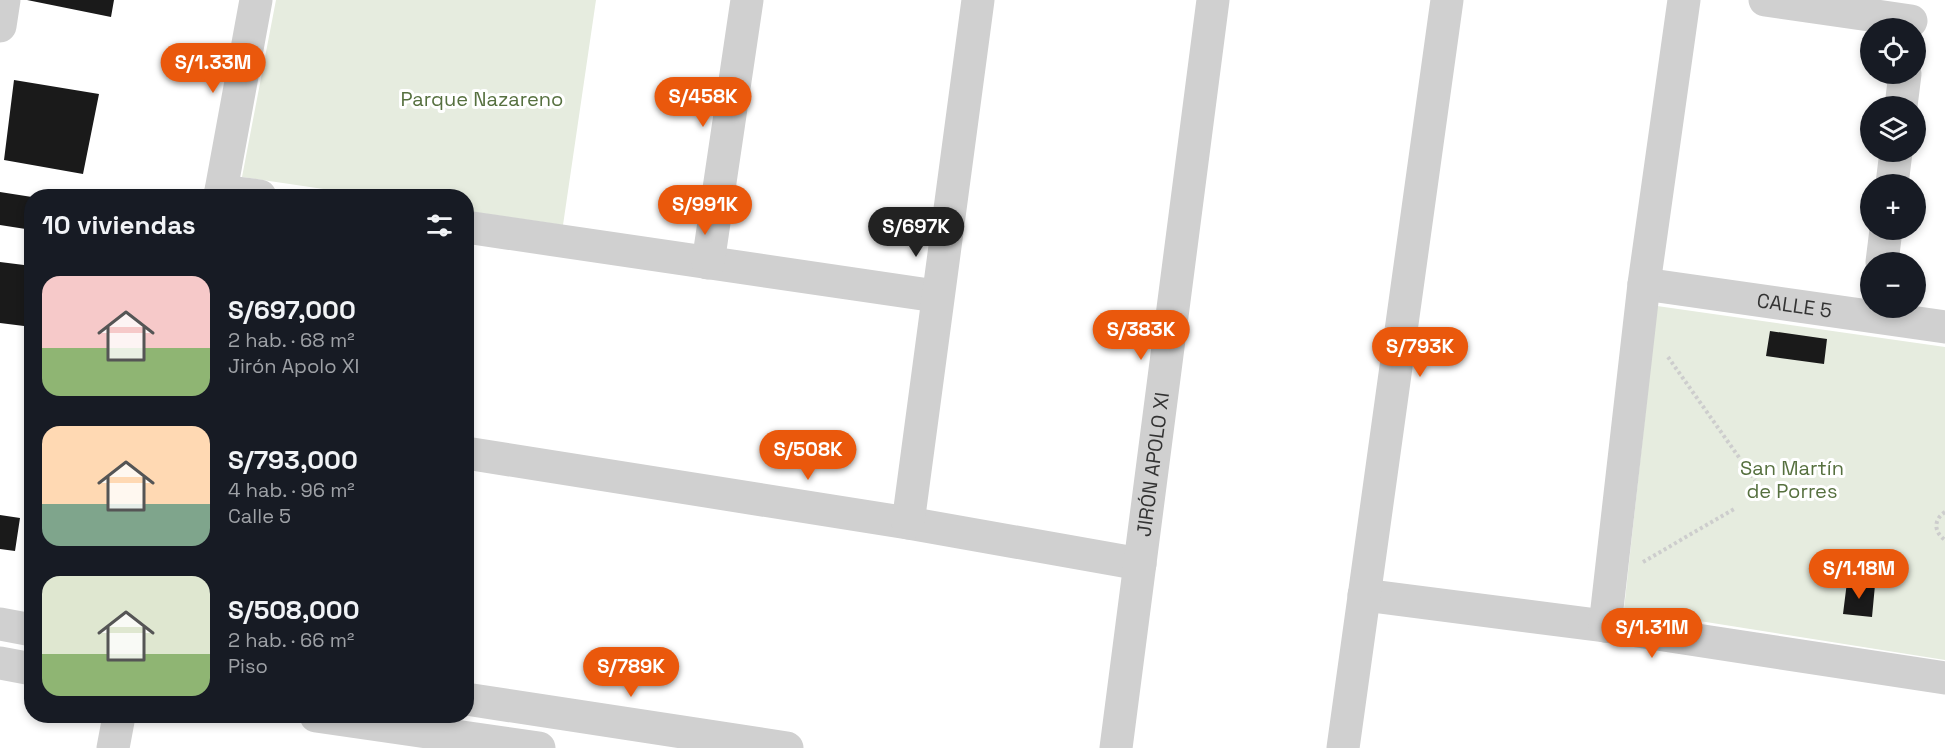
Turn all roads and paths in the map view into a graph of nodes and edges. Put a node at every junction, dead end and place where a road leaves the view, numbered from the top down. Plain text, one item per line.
1 (4, 0) edge
2 (256, 0) edge
3 (747, 0) edge
4 (978, 0) edge
5 (1213, 0) edge
6 (1447, 0) edge
7 (1684, 0) edge
8 (1765, 0) edge
9 (1912, 17) edge
10 (0, 26) edge
11 (222, 189) edge
12 (474, 228) edge
13 (708, 263) junction
14 (1644, 284) junction
15 (936, 296) junction
16 (1860, 310) edge
17 (1904, 318) edge
18 (1945, 327) edge
19 (1664, 351) dead end
20 (474, 454) edge
21 (1755, 480) dead end
22 (1734, 509) dead end
23 (1945, 512) edge
24 (908, 523) junction
25 (1945, 540) edge
26 (1642, 562) dead end
27 (1140, 564) junction
28 (1364, 594) junction
29 (0, 624) edge
30 (1605, 626) junction
31 (24, 628) edge
32 (0, 663) edge
33 (24, 668) edge
34 (1945, 678) edge
35 (474, 700) edge
36 (118, 723) edge
37 (365, 723) edge
38 (113, 748) edge
39 (539, 748) edge
40 (788, 748) edge
41 (1116, 748) edge
42 (1343, 748) edge

1 - 10 street
2 - 11 street
3 - 13 street
4 - 15 street
5 - 27 street, JIRÓN APOLO XI
6 - 28 street
7 - 14 street
8 - 9 street
12 - 13 street
13 - 15 street
14 - 16 street, CALLE 5
14 - 30 street
15 - 24 street
17 - 18 street, CALLE 5
19 - 21 path
20 - 24 street
22 - 26 path
23 - 25 path
24 - 27 street
27 - 41 street, JIRÓN APOLO XI
28 - 30 street
28 - 42 street
29 - 31 street
30 - 34 street
32 - 33 street
35 - 40 street
36 - 38 street
37 - 39 street

